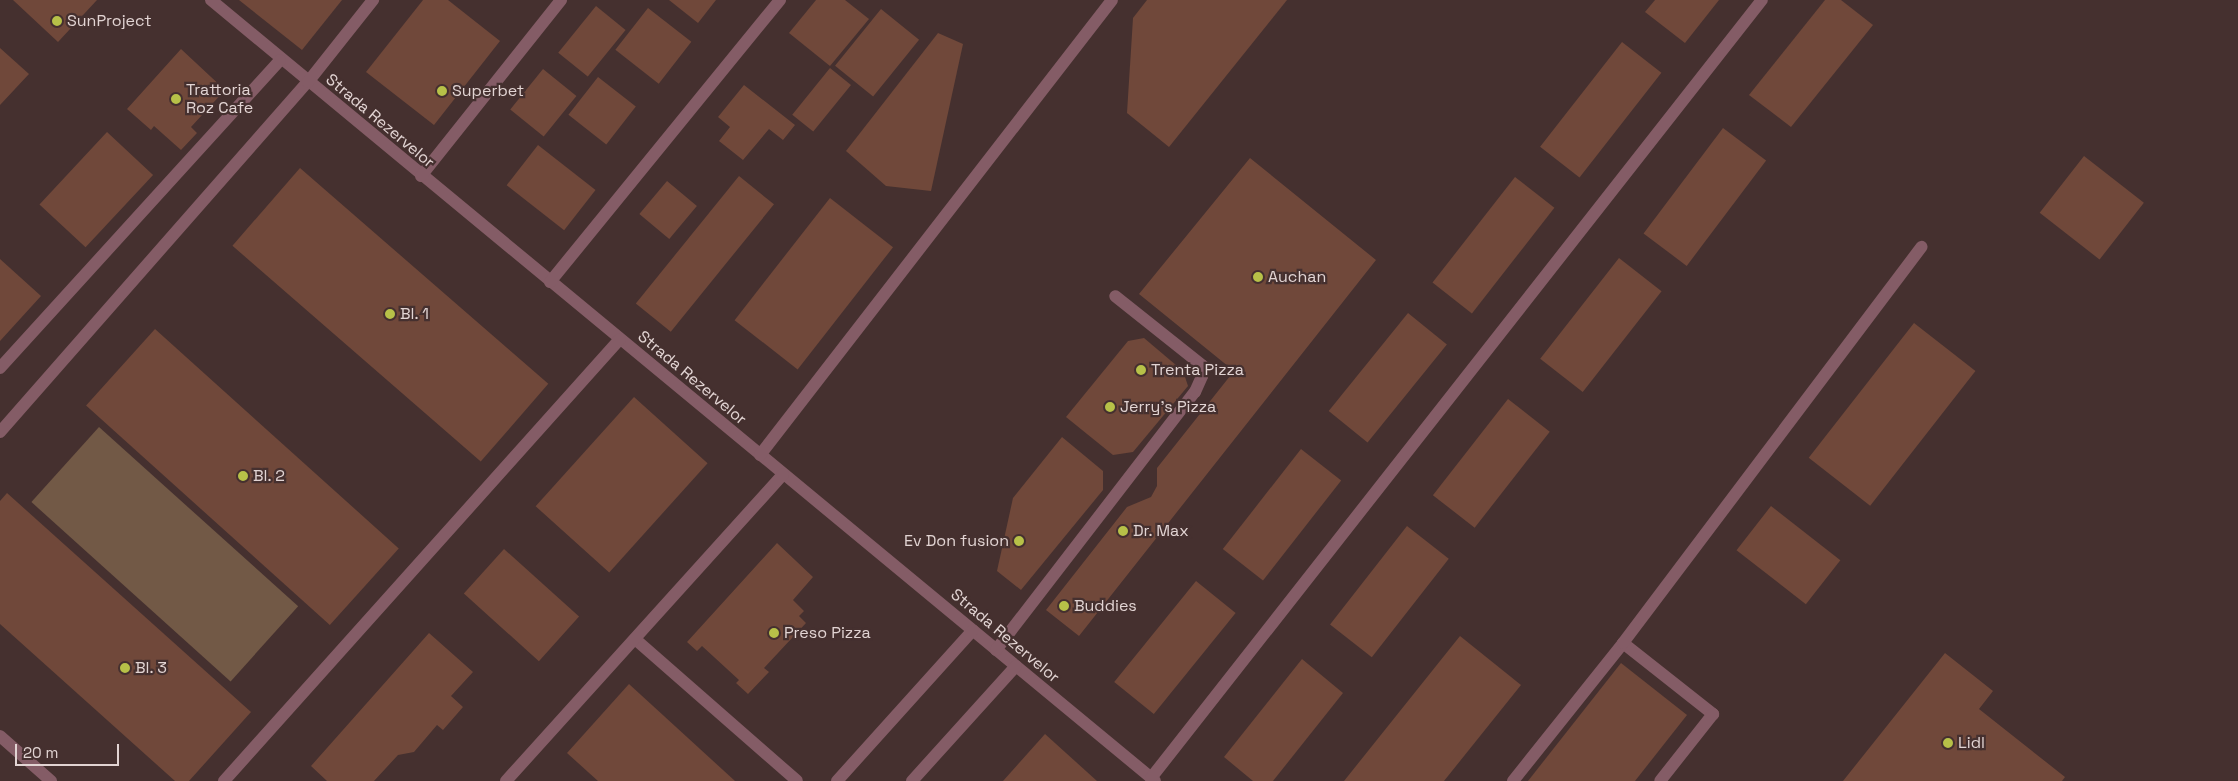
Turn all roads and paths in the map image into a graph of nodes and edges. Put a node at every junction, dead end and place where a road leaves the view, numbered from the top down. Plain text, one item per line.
1 (210, 0) edge
2 (372, 0) edge
3 (561, 0) edge
4 (780, 0) edge
5 (1112, 0) edge
6 (1762, 0) edge
7 (280, 60) junction
8 (308, 82) junction
9 (421, 176) junction
10 (1921, 247) dead end
11 (550, 282) junction
12 (1115, 296) dead end
13 (620, 339) junction
14 (0, 368) edge
15 (0, 432) edge
16 (760, 455) junction
17 (783, 474) junction
18 (973, 630) junction
19 (635, 639) junction
20 (1623, 643) junction
21 (996, 650) junction
22 (1016, 666) junction
23 (0, 736) edge
24 (1153, 779) edge
25 (51, 781) edge
26 (224, 781) edge
27 (506, 781) edge
28 (797, 781) edge
29 (837, 781) edge
30 (912, 781) edge
31 (1513, 781) edge
32 (1660, 781) edge

1 - 7 street, Strada Rezervelor
2 - 8 street
3 - 9 street
4 - 11 street
5 - 16 street
6 - 24 street
7 - 8 street, Strada Rezervelor
7 - 14 street
8 - 9 street, Strada Rezervelor
8 - 15 street
9 - 11 street, Strada Rezervelor
10 - 20 street
11 - 13 street, Strada Rezervelor
12 - 21 street
13 - 16 street, Strada Rezervelor
13 - 26 street
16 - 17 street, Strada Rezervelor
17 - 18 street, Strada Rezervelor
17 - 19 street
18 - 21 street, Strada Rezervelor
18 - 29 street
19 - 27 street
19 - 28 street
20 - 31 street
20 - 32 street
21 - 22 street, Strada Rezervelor
22 - 24 street, Strada Rezervelor
22 - 30 street
23 - 25 street

